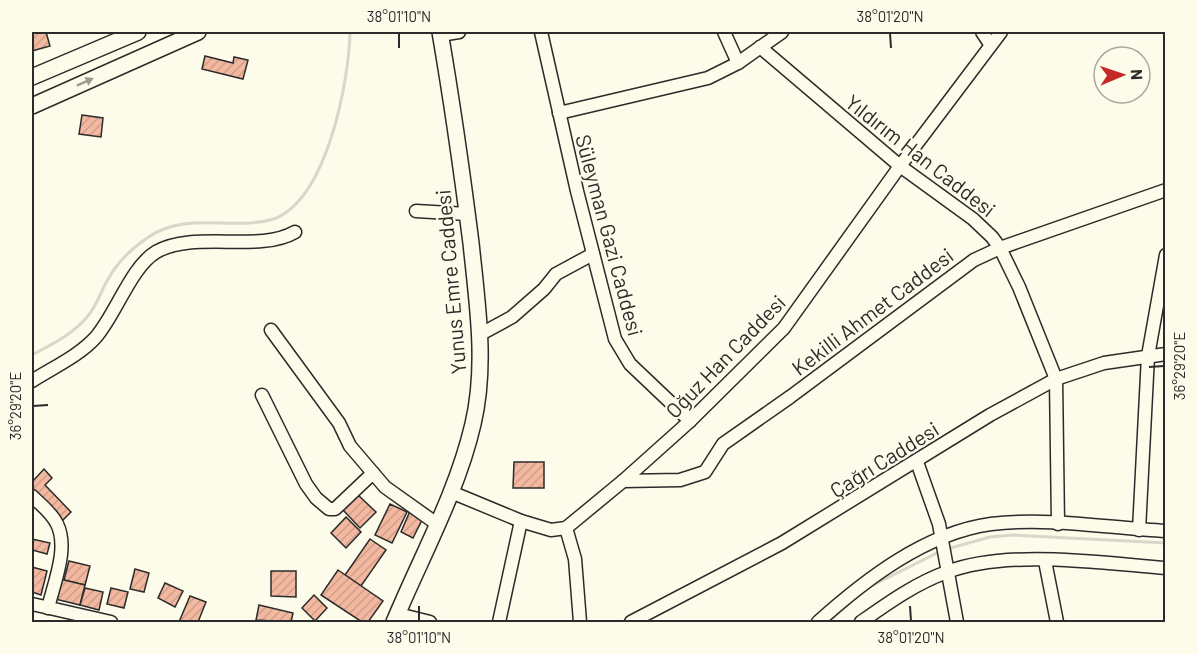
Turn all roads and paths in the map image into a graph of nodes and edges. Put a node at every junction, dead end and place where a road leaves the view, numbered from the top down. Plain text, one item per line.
1 (138, 32) edge
2 (198, 32) edge
3 (459, 32) edge
4 (541, 32) edge
5 (724, 32) edge
6 (782, 32) edge
7 (982, 32) edge
8 (1001, 32) edge
9 (440, 33) edge
10 (990, 44) junction
11 (760, 47) junction
12 (738, 63) junction
13 (32, 77) edge
14 (32, 106) edge
15 (559, 113) junction
16 (900, 166) junction
17 (1166, 190) edge
18 (416, 211) dead end
19 (467, 214) junction
20 (295, 232) dead end
21 (1000, 248) junction
22 (593, 254) junction
23 (1166, 255) edge
24 (271, 330) dead end
25 (479, 335) junction
26 (1166, 354) edge
27 (1148, 356) junction
28 (1056, 379) junction
29 (32, 381) edge
30 (262, 395) dead end
31 (690, 421) junction
32 (917, 462) junction
33 (373, 474) junction
34 (623, 481) junction
35 (451, 492) junction
36 (32, 496) edge
37 (521, 521) junction
38 (437, 524) junction
39 (1058, 524) junction
40 (566, 528) junction
41 (1139, 530) junction
42 (1166, 531) edge
43 (943, 541) junction
44 (1045, 561) junction
45 (948, 567) junction
46 (1166, 568) edge
47 (32, 604) edge
48 (48, 608) junction
49 (396, 618) edge
50 (111, 622) edge
51 (430, 622) edge
52 (499, 622) edge
53 (580, 622) edge
54 (631, 622) edge
55 (818, 622) edge
56 (861, 622) edge
57 (957, 622) edge
58 (1057, 622) edge

1 - 13 main road
14 -> 2 main road
3 - 9 street
4 - 15 street, Süleyman Gazi Caddesi
5 - 12 street
6 - 11 street
7 - 10 street
8 - 10 street, Oğuz Han Caddesi
9 - 19 main road, Yunus Emre Caddesi
10 - 16 street, Oğuz Han Caddesi
11 - 12 street
11 - 16 street, Yıldırım Han Caddesi
12 - 15 street
15 - 22 street, Süleyman Gazi Caddesi
16 - 21 street, Yıldırım Han Caddesi
16 - 31 street, Oğuz Han Caddesi
17 - 21 street, Kekilli Ahmet Caddesi
18 - 19 street
19 - 25 main road, Yunus Emre Caddesi
20 - 29 street
21 - 28 street, Yıldırım Han Caddesi
21 - 34 street, Kekilli Ahmet Caddesi
22 - 25 street
22 - 31 street, Süleyman Gazi Caddesi
23 - 27 street
24 - 33 street
25 - 35 main road, Yunus Emre Caddesi
26 - 27 street, Çağrı Caddesi
27 - 28 street, Çağrı Caddesi
27 - 41 street
28 - 32 street, Çağrı Caddesi
28 - 39 street, Yıldırım Han Caddesi
30 - 33 street
31 - 34 street, Oğuz Han Caddesi
32 - 43 street
32 - 54 street, Çağrı Caddesi
33 - 38 street
34 - 40 street, Oğuz Han Caddesi
35 - 37 street
35 - 38 main road, Yunus Emre Caddesi
36 - 48 street
37 - 40 street
37 - 52 street
38 - 49 main road, Yunus Emre Caddesi
39 - 41 street
39 - 43 street
40 - 53 street
41 - 42 street
43 - 45 street
43 - 55 street
44 - 45 street
44 - 46 street
44 - 58 street
45 - 56 street
45 - 57 street
47 - 48 street
48 - 50 street
49 - 51 street

